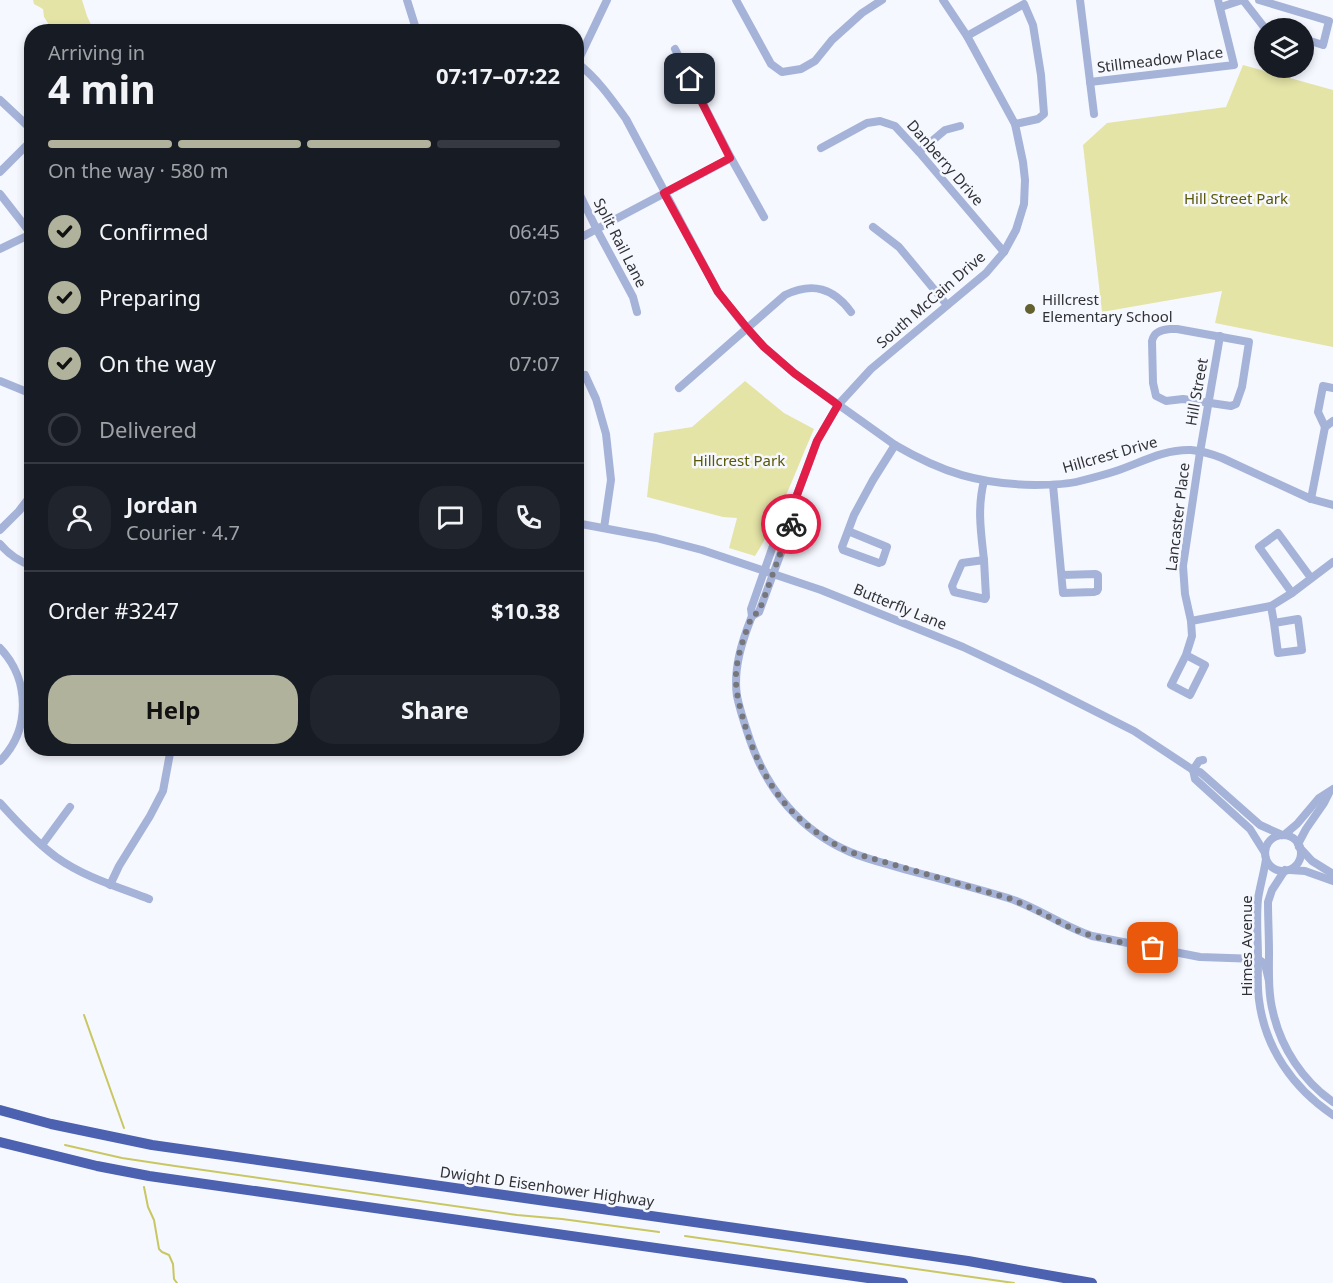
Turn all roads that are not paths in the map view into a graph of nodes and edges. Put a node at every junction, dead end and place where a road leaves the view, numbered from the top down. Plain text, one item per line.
1 (407, 0) edge
2 (607, 0) edge
3 (736, 0) edge
4 (882, 0) edge
5 (943, 0) edge
6 (1080, 0) edge
7 (1243, 0) edge
8 (1259, 0) edge
9 (1220, 4) edge
10 (1257, 18) edge
11 (414, 24) edge
12 (968, 36) junction
13 (1314, 42) edge
14 (584, 48) edge
15 (675, 49) dead end
16 (584, 69) edge
17 (1090, 82) junction
18 (0, 100) edge
19 (1094, 114) dead end
20 (24, 122) edge
21 (1014, 124) junction
22 (960, 126) dead end
23 (24, 148) edge
24 (821, 148) dead end
25 (919, 152) junction
26 (730, 158) junction
27 (0, 172) edge
28 (664, 193) junction
29 (0, 194) edge
30 (584, 203) edge
31 (764, 217) dead end
32 (24, 225) edge
33 (873, 227) dead end
34 (597, 230) junction
35 (584, 236) edge
36 (24, 237) edge
37 (0, 249) edge
38 (1004, 252) junction
39 (947, 305) junction
40 (637, 312) dead end
41 (851, 312) dead end
42 (747, 328) junction
43 (1220, 336) junction
44 (585, 375) dead end
45 (0, 381) edge
46 (679, 388) dead end
47 (1333, 388) edge
48 (24, 391) edge
49 (1209, 403) junction
50 (838, 405) junction
51 (1333, 421) edge
52 (1325, 427) junction
53 (895, 445) junction
54 (1200, 452) junction
55 (984, 481) junction
56 (1053, 485) junction
57 (1311, 499) junction
58 (24, 504) edge
59 (1333, 505) edge
60 (791, 511) junction
61 (584, 524) edge
62 (604, 528) junction
63 (0, 530) edge
64 (848, 531) junction
65 (0, 544) edge
66 (984, 560) junction
67 (1333, 562) edge
68 (24, 563) edge
69 (765, 570) junction
70 (774, 573) junction
71 (1062, 575) junction
72 (1311, 578) junction
73 (1292, 593) junction
74 (1271, 606) junction
75 (752, 616) junction
76 (1191, 621) junction
77 (1274, 623) junction
78 (0, 648) edge
79 (1186, 655) junction
80 (170, 756) edge
81 (0, 760) edge
82 (1196, 771) junction
83 (1331, 791) edge
84 (0, 803) edge
85 (70, 807) dead end
86 (1283, 835) junction
87 (42, 844) junction
88 (1298, 845) junction
89 (1265, 856) junction
90 (1287, 870) junction
91 (1333, 874) edge
92 (1333, 881) edge
93 (110, 885) junction
94 (149, 898) dead end
95 (1258, 959) junction
96 (1269, 981) junction
97 (1333, 1102) edge
98 (0, 1110) edge
99 (1333, 1115) edge
100 (0, 1142) edge
101 (903, 1283) edge
102 (1092, 1283) edge

1 - 11 street
2 - 14 street
3 - 4 street
5 - 12 street, South McCain Drive
6 - 17 street
7 - 9 street
7 - 10 street
8 - 13 street
9 - 17 street, Stillmeadow Place
12 - 21 street, South McCain Drive
12 - 21 street
15 - 26 street
16 - 28 street, Hillcrest Drive
17 - 19 street
18 - 20 street
21 - 38 street, South McCain Drive
22 - 25 street
23 - 27 street
24 - 25 street, Danberry Drive
25 - 38 street, Danberry Drive
26 - 28 street
26 - 31 street
28 - 34 street
28 - 42 street, Hillcrest Drive
29 - 32 street
30 - 34 street, Split Rail Lane
33 - 39 street
34 - 35 street
34 - 40 street, Split Rail Lane
36 - 37 street
38 - 39 street, South McCain Drive
39 - 50 street, South McCain Drive
41 - 42 street
42 - 46 street
42 - 50 street, Hillcrest Drive
43 - 49 street, Hill Street
43 - 49 street
43 - 49 street
44 - 62 street
45 - 48 street
47 - 52 street
49 - 54 street, Hill Street
50 - 53 street, Hillcrest Drive
50 - 60 street, South McCain Drive
51 - 52 street
52 - 57 street
53 - 55 street, Hillcrest Drive
53 - 64 street
54 - 56 street, Hillcrest Drive
54 - 57 street, Hillcrest Drive
54 - 76 street, Lancaster Place
55 - 56 street, Hillcrest Drive
55 - 66 street
56 - 71 street
57 - 59 street, Hillcrest Drive
58 - 63 street
60 - 69 street, South McCain Drive
60 - 70 street, South McCain Drive
61 - 62 street, Butterfly Lane
62 - 69 street, Butterfly Lane
64 - 64 street
65 - 68 street
66 - 66 street
67 - 72 street
69 - 70 street, Butterfly Lane
69 - 75 street, South McCain Drive
70 - 75 street, South McCain Drive
70 - 82 street, Butterfly Lane
71 - 71 street
72 - 73 street
72 - 73 street
73 - 74 street
74 - 76 street
74 - 77 street
75 - 95 street
76 - 79 street, Lancaster Place
77 - 77 street
78 - 81 street
79 - 79 street, Lancaster Place
80 - 93 street
82 - 86 street, Butterfly Lane
82 - 89 street, Butterfly Lane
83 - 86 street
83 - 88 street
84 - 87 street
85 - 87 street
86 - 88 street
86 - 89 street
87 - 93 street
88 - 90 street
88 - 91 street
89 - 90 street
89 - 95 street, Himes Avenue
90 - 92 street
90 - 96 street, Himes Avenue
93 - 94 street
95 - 96 street
95 - 99 street, Himes Avenue
96 - 97 street, Himes Avenue
98 - 102 highway, Dwight D Eisenhower Highway
100 - 101 highway

